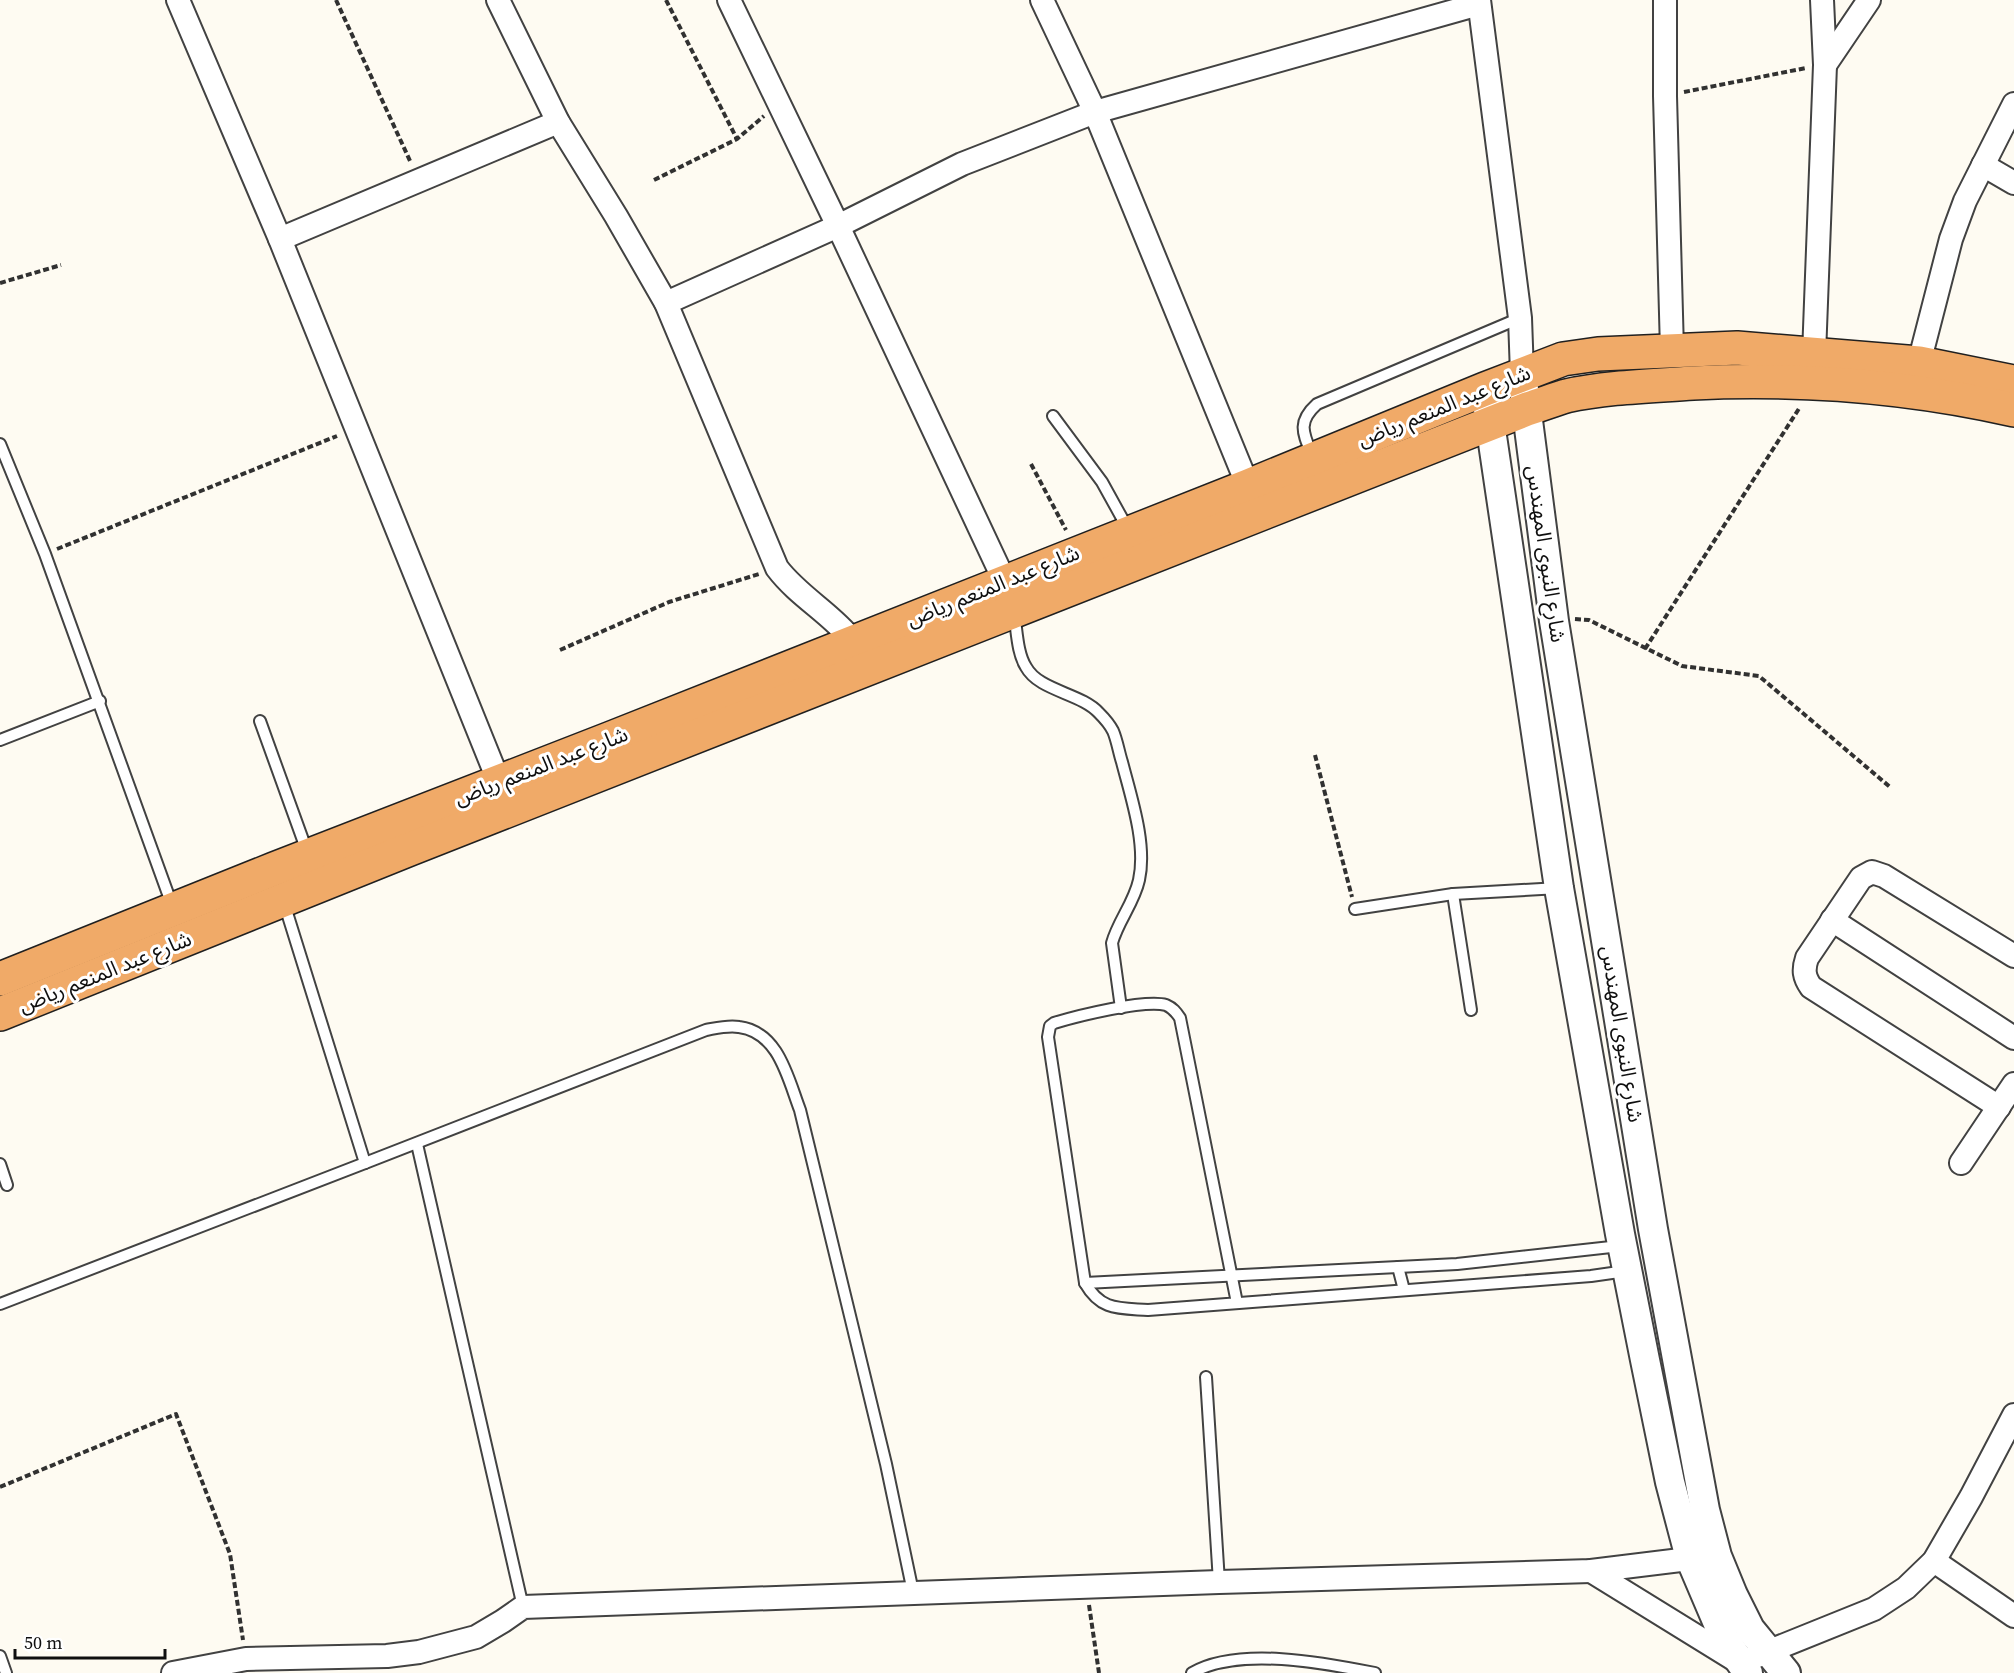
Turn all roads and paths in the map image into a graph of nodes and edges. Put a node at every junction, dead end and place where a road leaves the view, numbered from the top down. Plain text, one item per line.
1 (178, 0) edge
2 (336, 0) edge
3 (498, 0) edge
4 (666, 0) edge
5 (729, 0) edge
6 (1042, 0) edge
7 (1665, 0) edge
8 (1822, 0) edge
9 (1869, 0) edge
10 (1479, 2) edge
11 (1825, 65) junction
12 (1665, 96) junction
13 (778, 104) junction
14 (2014, 104) edge
15 (1095, 112) junction
16 (558, 122) junction
17 (736, 139) junction
18 (1983, 165) junction
19 (654, 180) dead end
20 (420, 181) junction
21 (2014, 183) edge
22 (838, 226) junction
23 (280, 239) junction
24 (61, 265) dead end
25 (0, 284) edge
26 (666, 303) junction
27 (1520, 318) junction
28 (1672, 350) junction
29 (1919, 363) junction
30 (1815, 368) junction
31 (1522, 374) junction
32 (2014, 382) edge
33 (1485, 389) junction
34 (1527, 409) junction
35 (2014, 410) edge
36 (1053, 416) dead end
37 (1490, 425) junction
38 (356, 428) junction
39 (0, 444) edge
40 (1313, 458) junction
41 (1031, 464) dead end
42 (1248, 486) junction
43 (1130, 531) junction
44 (1078, 552) junction
45 (45, 554) junction
46 (1142, 562) junction
47 (777, 568) junction
48 (1005, 582) junction
49 (1014, 612) junction
50 (1554, 621) junction
51 (853, 641) junction
52 (1645, 648) junction
53 (560, 650) dead end
54 (100, 701) junction
55 (260, 721) dead end
56 (0, 740) edge
57 (1315, 755) dead end
58 (499, 782) junction
59 (1890, 786) dead end
60 (406, 835) junction
61 (308, 855) junction
62 (274, 869) junction
63 (1598, 885) junction
64 (1559, 888) junction
65 (1453, 894) junction
66 (283, 900) junction
67 (1355, 909) joint
68 (174, 910) junction
69 (1832, 920) junction
70 (2014, 956) edge
71 (0, 979) edge
72 (1121, 1008) junction
73 (1471, 1010) dead end
74 (0, 1014) edge
75 (2014, 1038) edge
76 (2014, 1084) edge
77 (1999, 1107) junction
78 (417, 1144) junction
79 (365, 1163) junction
80 (1961, 1163) dead end
81 (0, 1164) edge
82 (7, 1185) dead end
83 (1653, 1229) junction
84 (1623, 1250) junction
85 (1398, 1267) junction
86 (1232, 1275) junction
87 (1085, 1283) junction
88 (1404, 1290) junction
89 (1237, 1303) junction
90 (0, 1304) edge
91 (1676, 1355) junction
92 (1645, 1360) junction
93 (1206, 1377) dead end
94 (2014, 1415) edge
95 (0, 1486) edge
96 (1703, 1557) junction
97 (1934, 1562) junction
98 (1591, 1571) junction
99 (1220, 1582) junction
100 (1087, 1588) junction
101 (913, 1592) junction
102 (523, 1607) junction
103 (2014, 1616) edge
104 (0, 1656) edge
105 (246, 1659) junction
106 (1776, 1663) edge
107 (1744, 1668) edge
108 (6, 1673) edge
109 (173, 1673) edge
110 (1099, 1673) edge
111 (1192, 1673) edge
112 (1375, 1673) edge

1 - 23 street
2 - 20 path
3 - 16 street
4 - 17 path
5 - 13 street
6 - 15 street
7 - 12 street
8 - 11 street
9 - 11 street
10 - 15 street
10 - 27 street
11 - 12 path
11 - 30 street
12 - 28 street
13 - 17 path
13 - 22 street
14 - 18 street
15 - 22 street
15 - 42 street
16 - 20 street
16 - 26 street
17 - 19 path
18 - 21 street
18 - 29 street
20 - 23 street
22 - 26 street
22 - 48 street
23 - 38 street
24 - 25 path
26 - 47 street
27 - 31 street
27 - 40 lane
28 - 30 highway, شارع عبد المنعم رياض
28 - 31 highway, شارع عبد المنعم رياض
29 - 30 highway, شارع عبد المنعم رياض
29 - 32 highway, شارع عبد المنعم رياض
30 - 34 highway, شارع عبد المنعم رياض
30 - 35 highway, شارع عبد المنعم رياض
30 - 52 path
31 - 33 highway, شارع عبد المنعم رياض
31 - 34 street, شارع النبوى المهندس
33 - 37 street, شارع النبوى المهندس
33 - 40 highway, شارع عبد المنعم رياض
34 - 37 highway, شارع عبد المنعم رياض
34 - 50 street, شارع النبوى المهندس
36 - 43 lane
37 - 46 highway, شارع عبد المنعم رياض
37 - 64 street, شارع النبوى المهندس
38 - 45 path
38 - 58 street
39 - 45 lane
40 - 42 highway, شارع عبد المنعم رياض
41 - 44 path
42 - 43 highway, شارع عبد المنعم رياض
43 - 44 highway, شارع عبد المنعم رياض
43 - 46 highway
44 - 48 highway, شارع عبد المنعم رياض
45 - 54 lane
46 - 49 highway, شارع عبد المنعم رياض
47 - 51 street
47 - 53 path
48 - 49 street
48 - 51 highway, شارع عبد المنعم رياض
49 - 60 highway, شارع عبد المنعم رياض
49 - 72 lane
50 - 52 path
50 - 63 street, شارع النبوى المهندس
51 - 58 highway, شارع عبد المنعم رياض
52 - 59 path
54 - 56 lane
54 - 68 lane
55 - 61 lane
57 - 67 path
58 - 60 highway, شارع عبد المنعم رياض
60 - 61 highway, شارع عبد المنعم رياض
60 - 66 highway, شارع عبد المنعم رياض
61 - 62 highway, شارع عبد المنعم رياض
62 - 66 highway
62 - 68 highway, شارع عبد المنعم رياض
63 - 64 street
63 - 83 street, شارع النبوى المهندس
64 - 65 lane
64 - 84 street, شارع النبوى المهندس
65 - 67 lane
65 - 73 lane
66 - 74 highway, شارع عبد المنعم رياض
66 - 79 lane
68 - 71 highway, شارع عبد المنعم رياض
69 - 70 street
69 - 75 street
69 - 77 street
72 - 86 lane
72 - 87 lane
76 - 77 street
77 - 80 street
78 - 79 lane
78 - 101 lane
78 - 102 lane
79 - 90 lane
81 - 82 lane
83 - 84 street
83 - 91 street, شارع النبوى المهندس
84 - 85 lane
84 - 88 lane
84 - 92 street, شارع النبوى المهندس
85 - 86 lane
85 - 88 lane
86 - 87 lane
86 - 89 lane
87 - 89 lane
88 - 89 lane
91 - 92 street
91 - 96 street, شارع النبوى المهندس
92 - 96 street, شارع النبوى المهندس
93 - 99 lane
94 - 97 street
95 - 105 path
96 - 98 street
96 - 106 street, شارع النبوى المهندس
96 - 107 street, شارع النبوى المهندس
97 - 103 street
97 - 106 street
98 - 99 street
98 - 107 street
99 - 100 street
100 - 101 street
100 - 110 path
101 - 102 street
102 - 105 street
104 - 108 lane
105 - 109 street
106 - 107 street
111 - 112 lane

